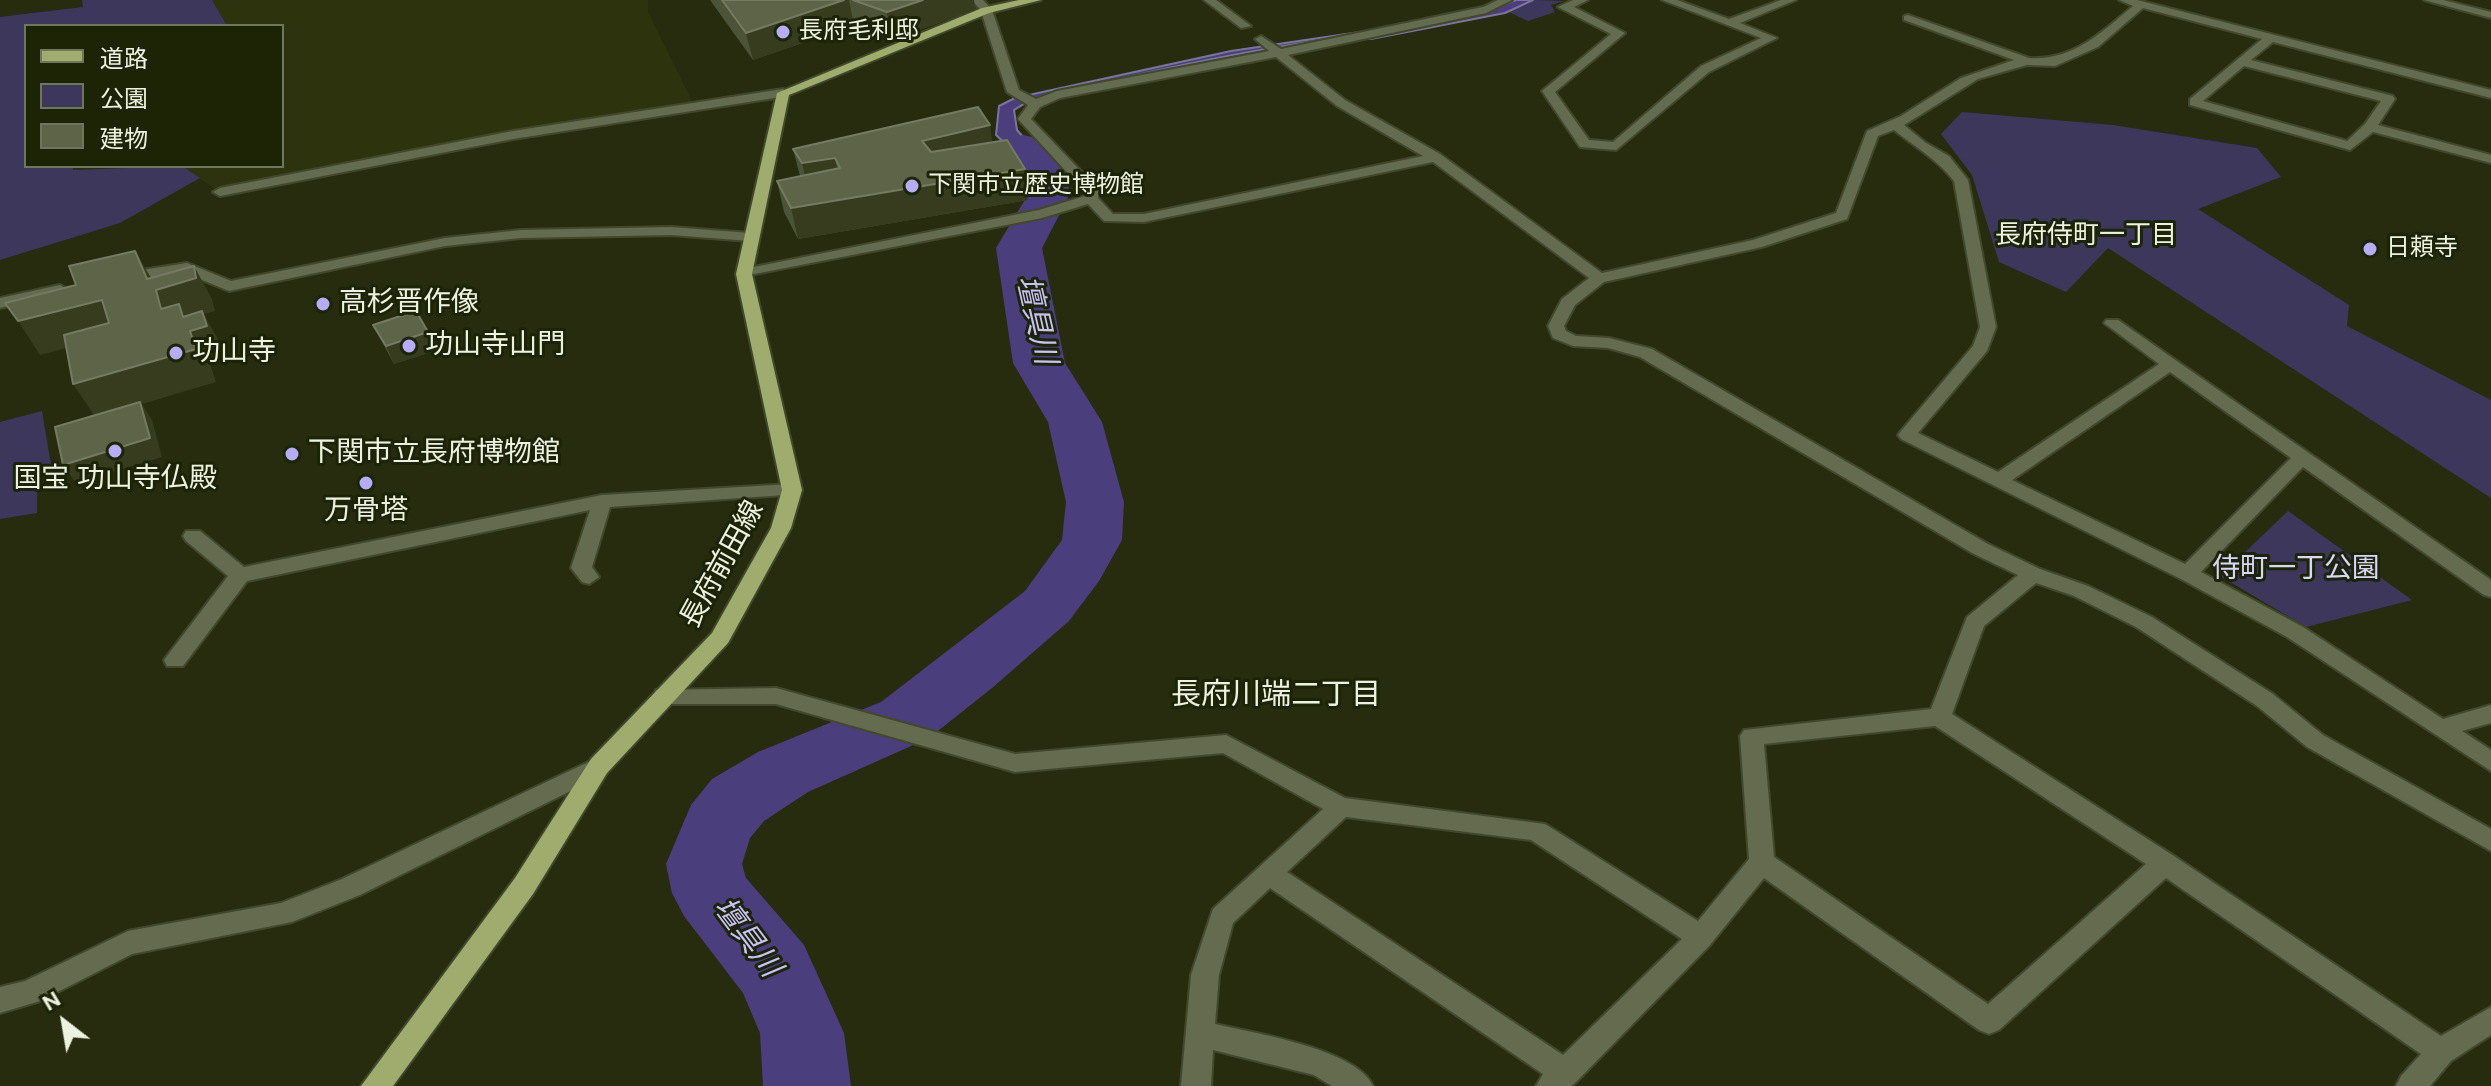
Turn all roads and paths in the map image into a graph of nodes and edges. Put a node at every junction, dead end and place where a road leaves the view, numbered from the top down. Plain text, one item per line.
1 (1036, 0) edge
2 (1209, 0) edge
3 (1507, 0) edge
4 (1583, 0) edge
5 (1667, 0) edge
6 (1791, 0) edge
7 (2124, 0) edge
8 (2429, 0) edge
9 (2141, 4) junction
10 (981, 5) edge
11 (2491, 15) edge
12 (1908, 18) dead end
13 (1729, 23) junction
14 (1245, 26) dead end
15 (2271, 37) junction
16 (1269, 46) junction
17 (2027, 61) junction
18 (2245, 62) junction
19 (783, 93) junction
20 (2491, 94) edge
21 (1036, 104) junction
22 (1898, 126) junction
23 (2370, 127) junction
24 (1435, 157) junction
25 (2491, 159) edge
26 (220, 192) dead end
27 (1091, 199) junction
28 (750, 237) junction
29 (744, 274) junction
30 (1599, 278) junction
31 (108, 280) edge
32 (79, 286) edge
33 (0, 303) edge
34 (2112, 323) dead end
35 (2170, 364) junction
36 (2302, 457) junction
37 (1999, 480) junction
38 (792, 490) junction
39 (602, 501) junction
40 (193, 536) dead end
41 (2033, 574) junction
42 (2188, 574) junction
43 (240, 575) junction
44 (589, 577) dead end
45 (2491, 590) edge
46 (175, 660) dead end
47 (664, 696) junction
48 (2491, 714) edge
49 (1939, 717) junction
50 (2442, 728) junction
51 (2491, 762) edge
52 (599, 766) junction
53 (1341, 807) junction
54 (2491, 841) edge
55 (1762, 862) junction
56 (2165, 863) junction
57 (1268, 873) junction
58 (1701, 937) junction
59 (0, 1000) edge
60 (2491, 1020) edge
61 (1202, 1034) junction
62 (2441, 1052) junction
63 (1558, 1080) edge
64 (376, 1086) edge
65 (1196, 1086) edge
66 (1358, 1086) edge
67 (2411, 1086) edge

1 - 10 main road
2 - 14 street
3 - 16 street
4 - 13 street
5 - 13 street
6 - 13 street
7 - 9 street
8 - 11 street
9 - 15 street
9 - 17 street
10 - 19 main road
10 - 21 street
12 - 17 street
15 - 18 street
15 - 20 street
16 - 21 street
16 - 24 street
17 - 22 street
18 - 23 street
18 - 23 street
19 - 26 street
19 - 28 main road, 長府前田線
21 - 27 street
22 - 30 street
22 - 37 street
23 - 25 street
24 - 27 street
24 - 30 street
27 - 29 street
28 - 29 main road, 長府前田線
28 - 31 street
29 - 38 main road, 長府前田線
30 - 41 street
32 - 33 street
34 - 35 street
35 - 36 street
35 - 37 street
36 - 42 street
36 - 45 street
37 - 42 street
38 - 39 street
38 - 47 main road, 長府前田線
39 - 43 street
39 - 44 street
40 - 43 street
41 - 49 street
41 - 54 street
42 - 50 street
43 - 46 street
47 - 52 main road, 長府前田線
47 - 53 street
48 - 50 street
49 - 55 street
49 - 56 street
50 - 51 street
52 - 59 street
52 - 64 main road, 長府前田線
53 - 57 street
53 - 58 street
55 - 56 street
55 - 58 street
56 - 62 street
57 - 61 street
57 - 63 street
58 - 63 street
60 - 62 street
61 - 65 street
61 - 66 street
62 - 67 street

